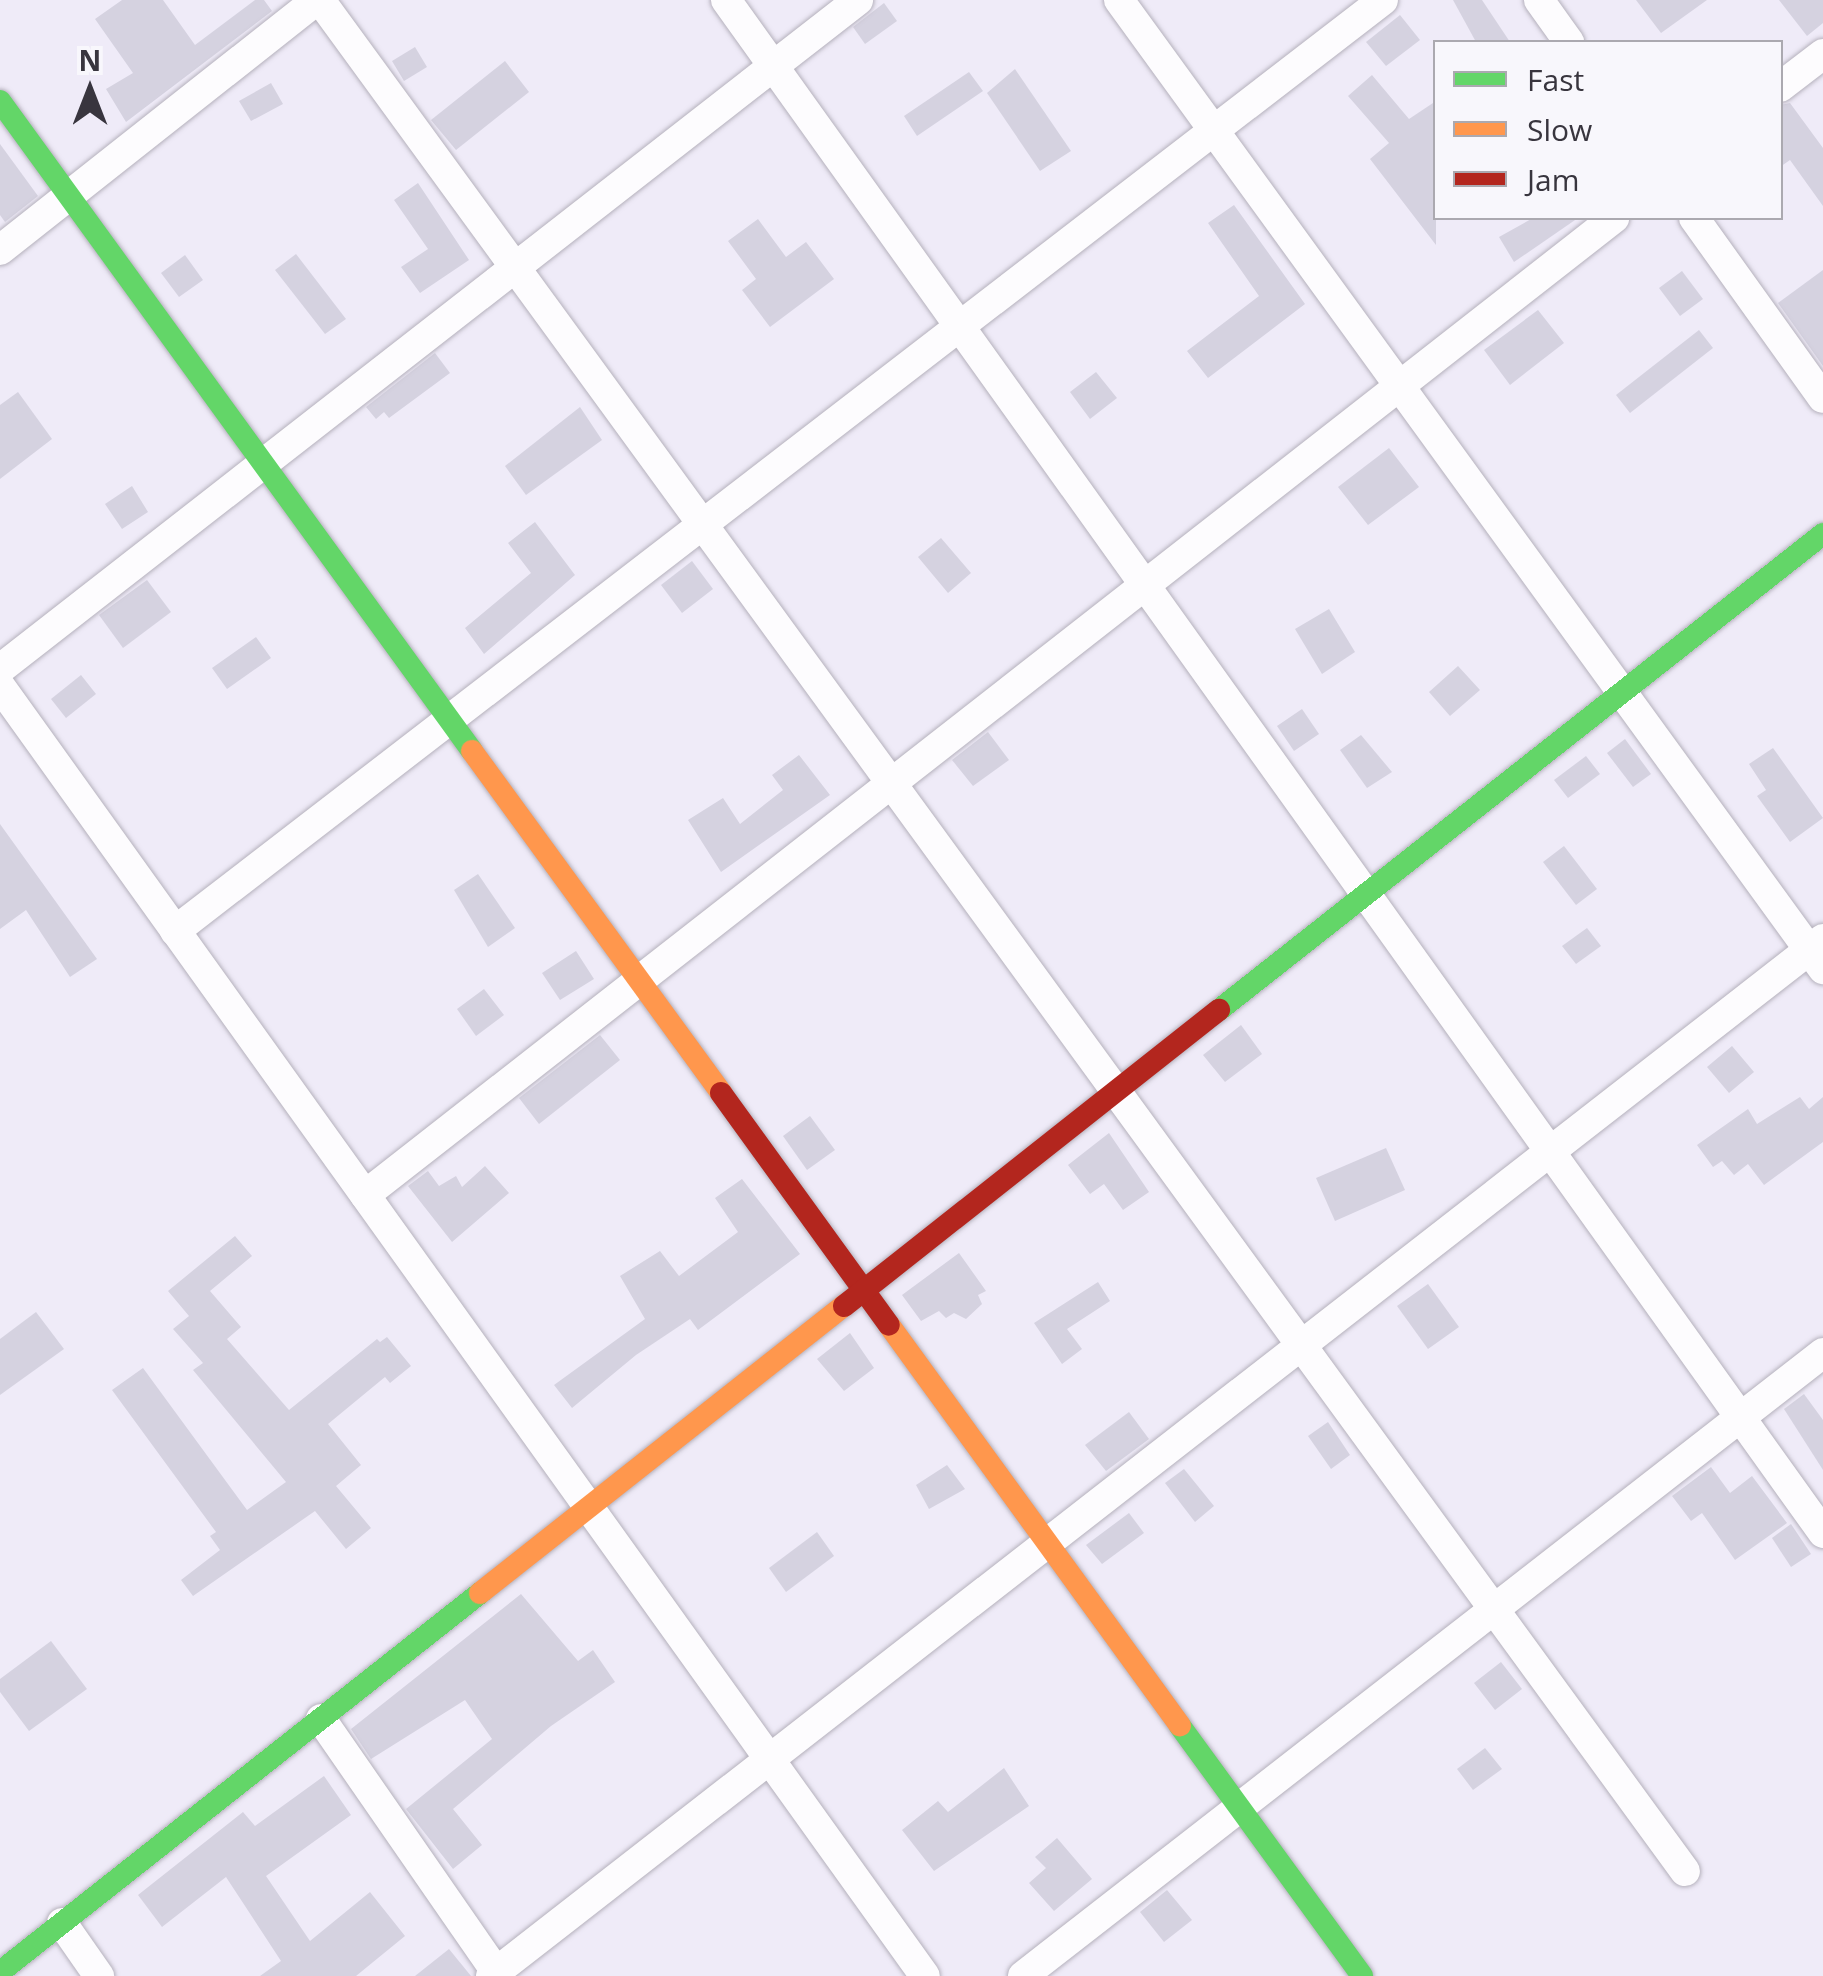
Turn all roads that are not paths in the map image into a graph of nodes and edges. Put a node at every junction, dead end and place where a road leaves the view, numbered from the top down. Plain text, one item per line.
1 (318, 0) edge
2 (726, 0) edge
3 (858, 0) edge
4 (1119, 0) edge
5 (1383, 0) edge
6 (1538, 0) edge
7 (1568, 40) edge
8 (1823, 54) edge
9 (774, 66) junction
10 (1783, 85) edge
11 (0, 101) edge
12 (1214, 130) junction
13 (68, 196) junction
14 (1611, 220) edge
15 (1695, 220) edge
16 (0, 250) edge
17 (515, 268) junction
18 (960, 326) junction
19 (1399, 386) junction
20 (1823, 398) edge
21 (264, 463) junction
22 (702, 524) junction
23 (1823, 534) edge
24 (1144, 585) junction
25 (0, 669) edge
26 (0, 686) edge
27 (1622, 692) junction
28 (449, 719) junction
29 (891, 783) junction
30 (1366, 894) junction
31 (176, 931) junction
32 (1818, 953) edge
33 (639, 980) junction
34 (1116, 1092) junction
35 (1550, 1152) junction
36 (365, 1195) junction
37 (864, 1290) junction
38 (1301, 1346) junction
39 (1823, 1352) edge
40 (1740, 1417) junction
41 (589, 1508) junction
42 (1823, 1533) edge
43 (1047, 1543) junction
44 (1493, 1610) junction
45 (320, 1719) junction
46 (770, 1759) junction
47 (1240, 1807) junction
48 (1684, 1871) dead end
49 (62, 1923) junction
50 (0, 1972) edge
51 (495, 1975) edge
52 (99, 1976) edge
53 (926, 1976) edge
54 (1023, 1976) edge
55 (1362, 1976) edge

1 - 13 street
1 - 17 street
2 - 9 street
3 - 9 street
4 - 12 street
5 - 12 street
6 - 7 street
8 - 10 street
9 - 17 street
9 - 18 street
11 - 13 street
12 - 18 street
12 - 19 street
13 - 16 street
13 - 21 street
14 - 19 street
15 - 20 street
17 - 21 street
17 - 22 street
18 - 22 street
18 - 24 street
19 - 24 street
19 - 27 street
21 - 25 street
21 - 28 street
22 - 28 street
22 - 29 street
23 - 27 street
24 - 29 street
24 - 30 street
26 - 31 street
27 - 30 street
27 - 32 street
28 - 31 street
28 - 33 street
29 - 33 street
29 - 34 street
30 - 34 street
30 - 35 street
31 - 36 street
32 - 35 street
33 - 36 street
33 - 37 street
34 - 37 street
34 - 38 street
35 - 38 street
35 - 40 street
36 - 41 street
37 - 41 street
37 - 43 street
38 - 43 street
38 - 44 street
39 - 40 street
40 - 42 street
40 - 44 street
41 - 45 street
41 - 46 street
43 - 46 street
43 - 47 street
44 - 47 street
44 - 48 street
45 - 49 street
45 - 51 street
46 - 51 street
46 - 53 street
47 - 54 street
47 - 55 street
49 - 50 street
49 - 52 street

